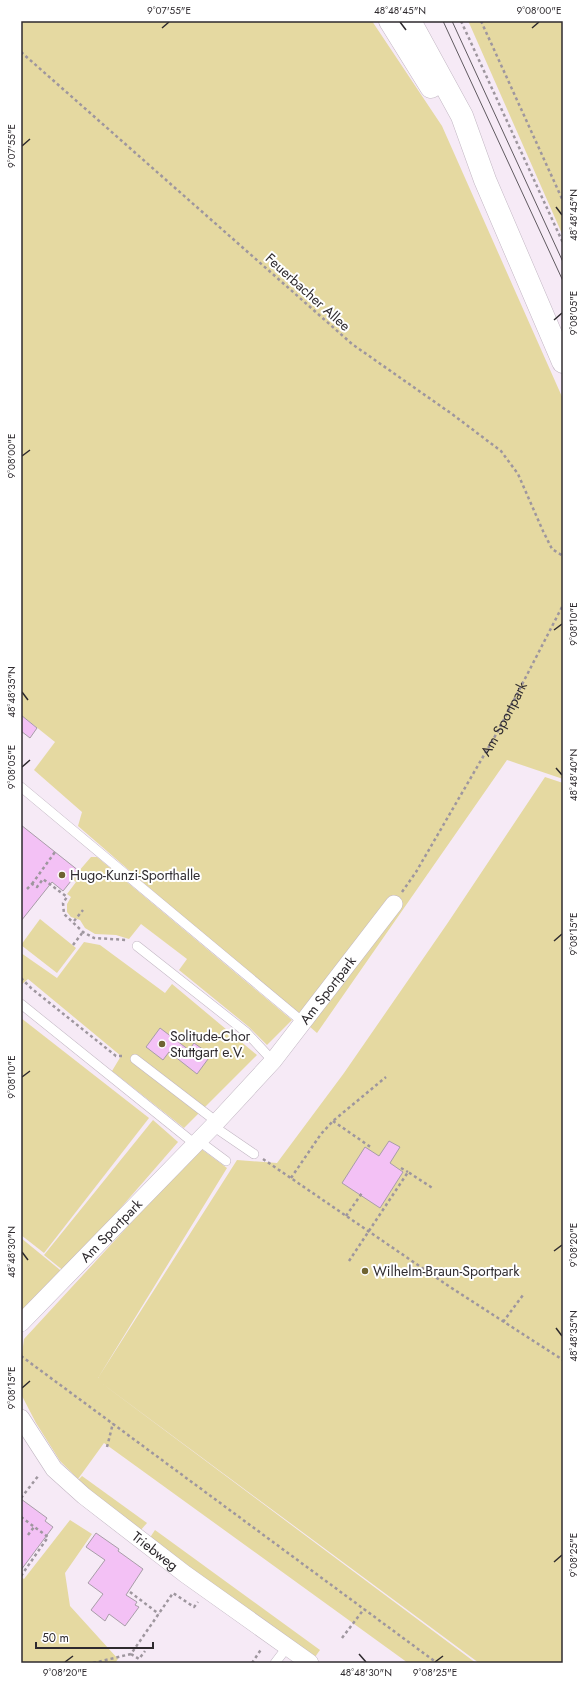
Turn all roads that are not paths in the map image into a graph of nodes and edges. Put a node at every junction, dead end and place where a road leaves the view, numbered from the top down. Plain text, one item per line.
1 (390, 21) edge
2 (410, 21) edge
3 (485, 180) junction
4 (563, 362) edge
5 (21, 786) edge
6 (394, 904) road end
7 (137, 946) dead end
8 (21, 1004) edge
9 (304, 1023) junction
10 (135, 1059) road end
11 (273, 1061) junction
12 (215, 1124) junction
13 (197, 1142) junction
14 (254, 1154) road end
15 (226, 1161) dead end
16 (21, 1323) edge
17 (21, 1418) edge
18 (288, 1646) junction
19 (275, 1663) edge
20 (310, 1663) edge

1 - 3 main road
2 - 3 main road
3 - 4 main road
5 - 9 lane
6 - 9 street, Am Sportpark
7 - 11 lane
8 - 13 lane
9 - 11 street, Am Sportpark
10 - 12 lane
11 - 12 street, Am Sportpark
12 - 13 street, Am Sportpark
12 - 14 lane
13 - 15 lane
13 - 16 street, Am Sportpark
17 - 18 street, Triebweg
18 - 19 lane
18 - 20 street, Triebweg

